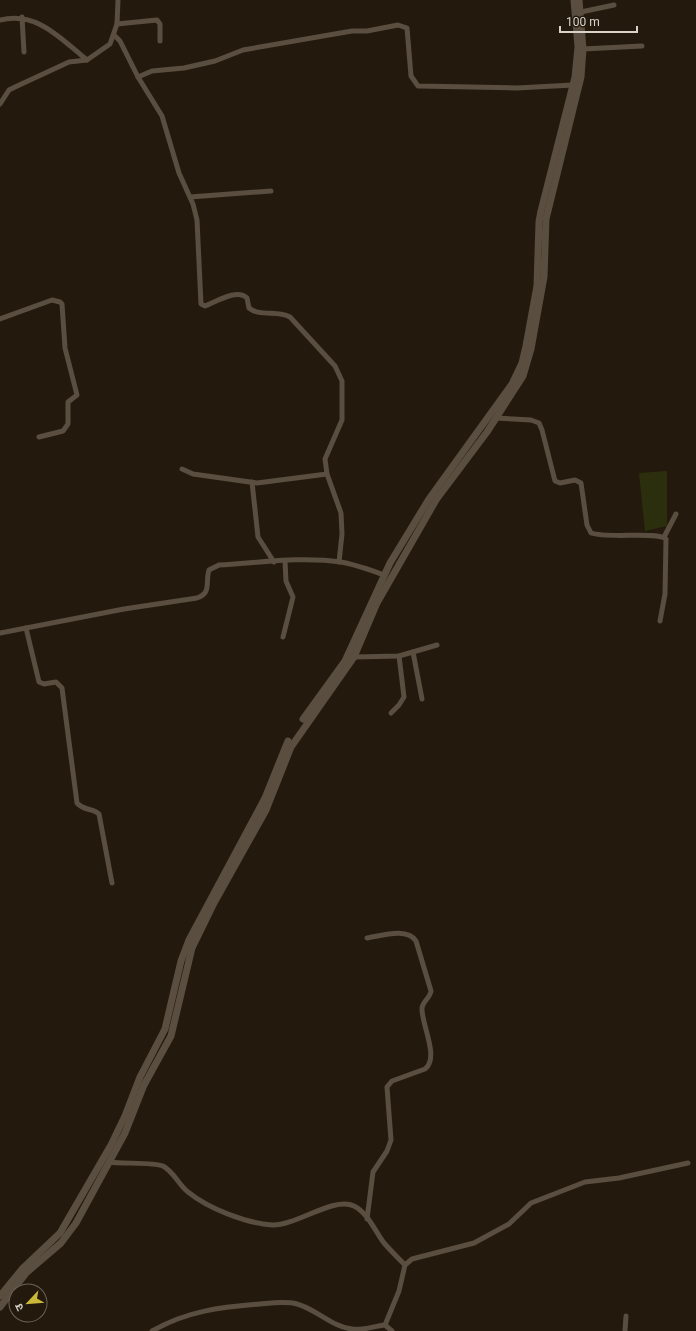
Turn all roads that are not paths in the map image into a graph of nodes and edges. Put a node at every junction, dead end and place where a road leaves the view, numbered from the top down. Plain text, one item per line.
1 (118, 0) edge
2 (574, 0) edge
3 (579, 0) edge
4 (614, 5) dead end
5 (581, 12) junction
6 (22, 17) junction
7 (0, 20) edge
8 (117, 24) junction
9 (114, 35) junction
10 (160, 41) dead end
11 (642, 46) dead end
12 (583, 49) junction
13 (24, 52) dead end
14 (87, 60) junction
15 (138, 77) junction
16 (573, 85) junction
17 (2, 96) edge
18 (0, 104) edge
19 (271, 191) dead end
20 (190, 197) junction
21 (0, 319) edge
22 (496, 418) junction
23 (39, 437) dead end
24 (182, 469) dead end
25 (327, 474) junction
26 (252, 482) junction
27 (676, 514) dead end
28 (664, 538) junction
29 (285, 561) junction
30 (274, 562) junction
31 (339, 562) junction
32 (384, 575) junction
33 (660, 621) dead end
34 (26, 628) junction
35 (0, 633) edge
36 (283, 637) dead end
37 (437, 645) dead end
38 (414, 652) junction
39 (399, 656) junction
40 (354, 657) junction
41 (422, 699) dead end
42 (391, 713) dead end
43 (112, 883) dead end
44 (367, 938) dead end
45 (109, 1162) junction
46 (688, 1163) dead end
47 (367, 1219) junction
48 (405, 1265) junction
49 (0, 1296) edge
50 (0, 1307) edge
51 (626, 1316) dead end
52 (385, 1325) junction
53 (152, 1331) edge
54 (392, 1331) edge
55 (625, 1331) edge

1 - 8 street
2 - 16 street
3 - 5 street
4 - 5 street
5 - 12 street
6 - 7 street
6 - 13 street
6 - 14 street
8 - 9 street
8 - 10 street
9 - 14 street
9 - 15 street
11 - 12 street
12 - 22 street
14 - 17 street
15 - 16 street
15 - 20 street
16 - 32 street
17 - 18 street
19 - 20 street
20 - 25 street
21 - 23 street
22 - 28 street
22 - 40 street
24 - 26 street
25 - 26 street
25 - 31 street
26 - 30 street
27 - 28 street
28 - 33 street
29 - 30 street
29 - 31 street
29 - 36 street
30 - 34 street
31 - 32 street
32 - 49 street
34 - 35 street
34 - 43 street
37 - 38 street
38 - 39 street
38 - 41 street
39 - 40 street
39 - 42 street
40 - 45 street
44 - 47 street
45 - 47 street
45 - 50 street
46 - 48 street
47 - 48 street
48 - 52 street
51 - 55 street
52 - 53 street
52 - 54 street

